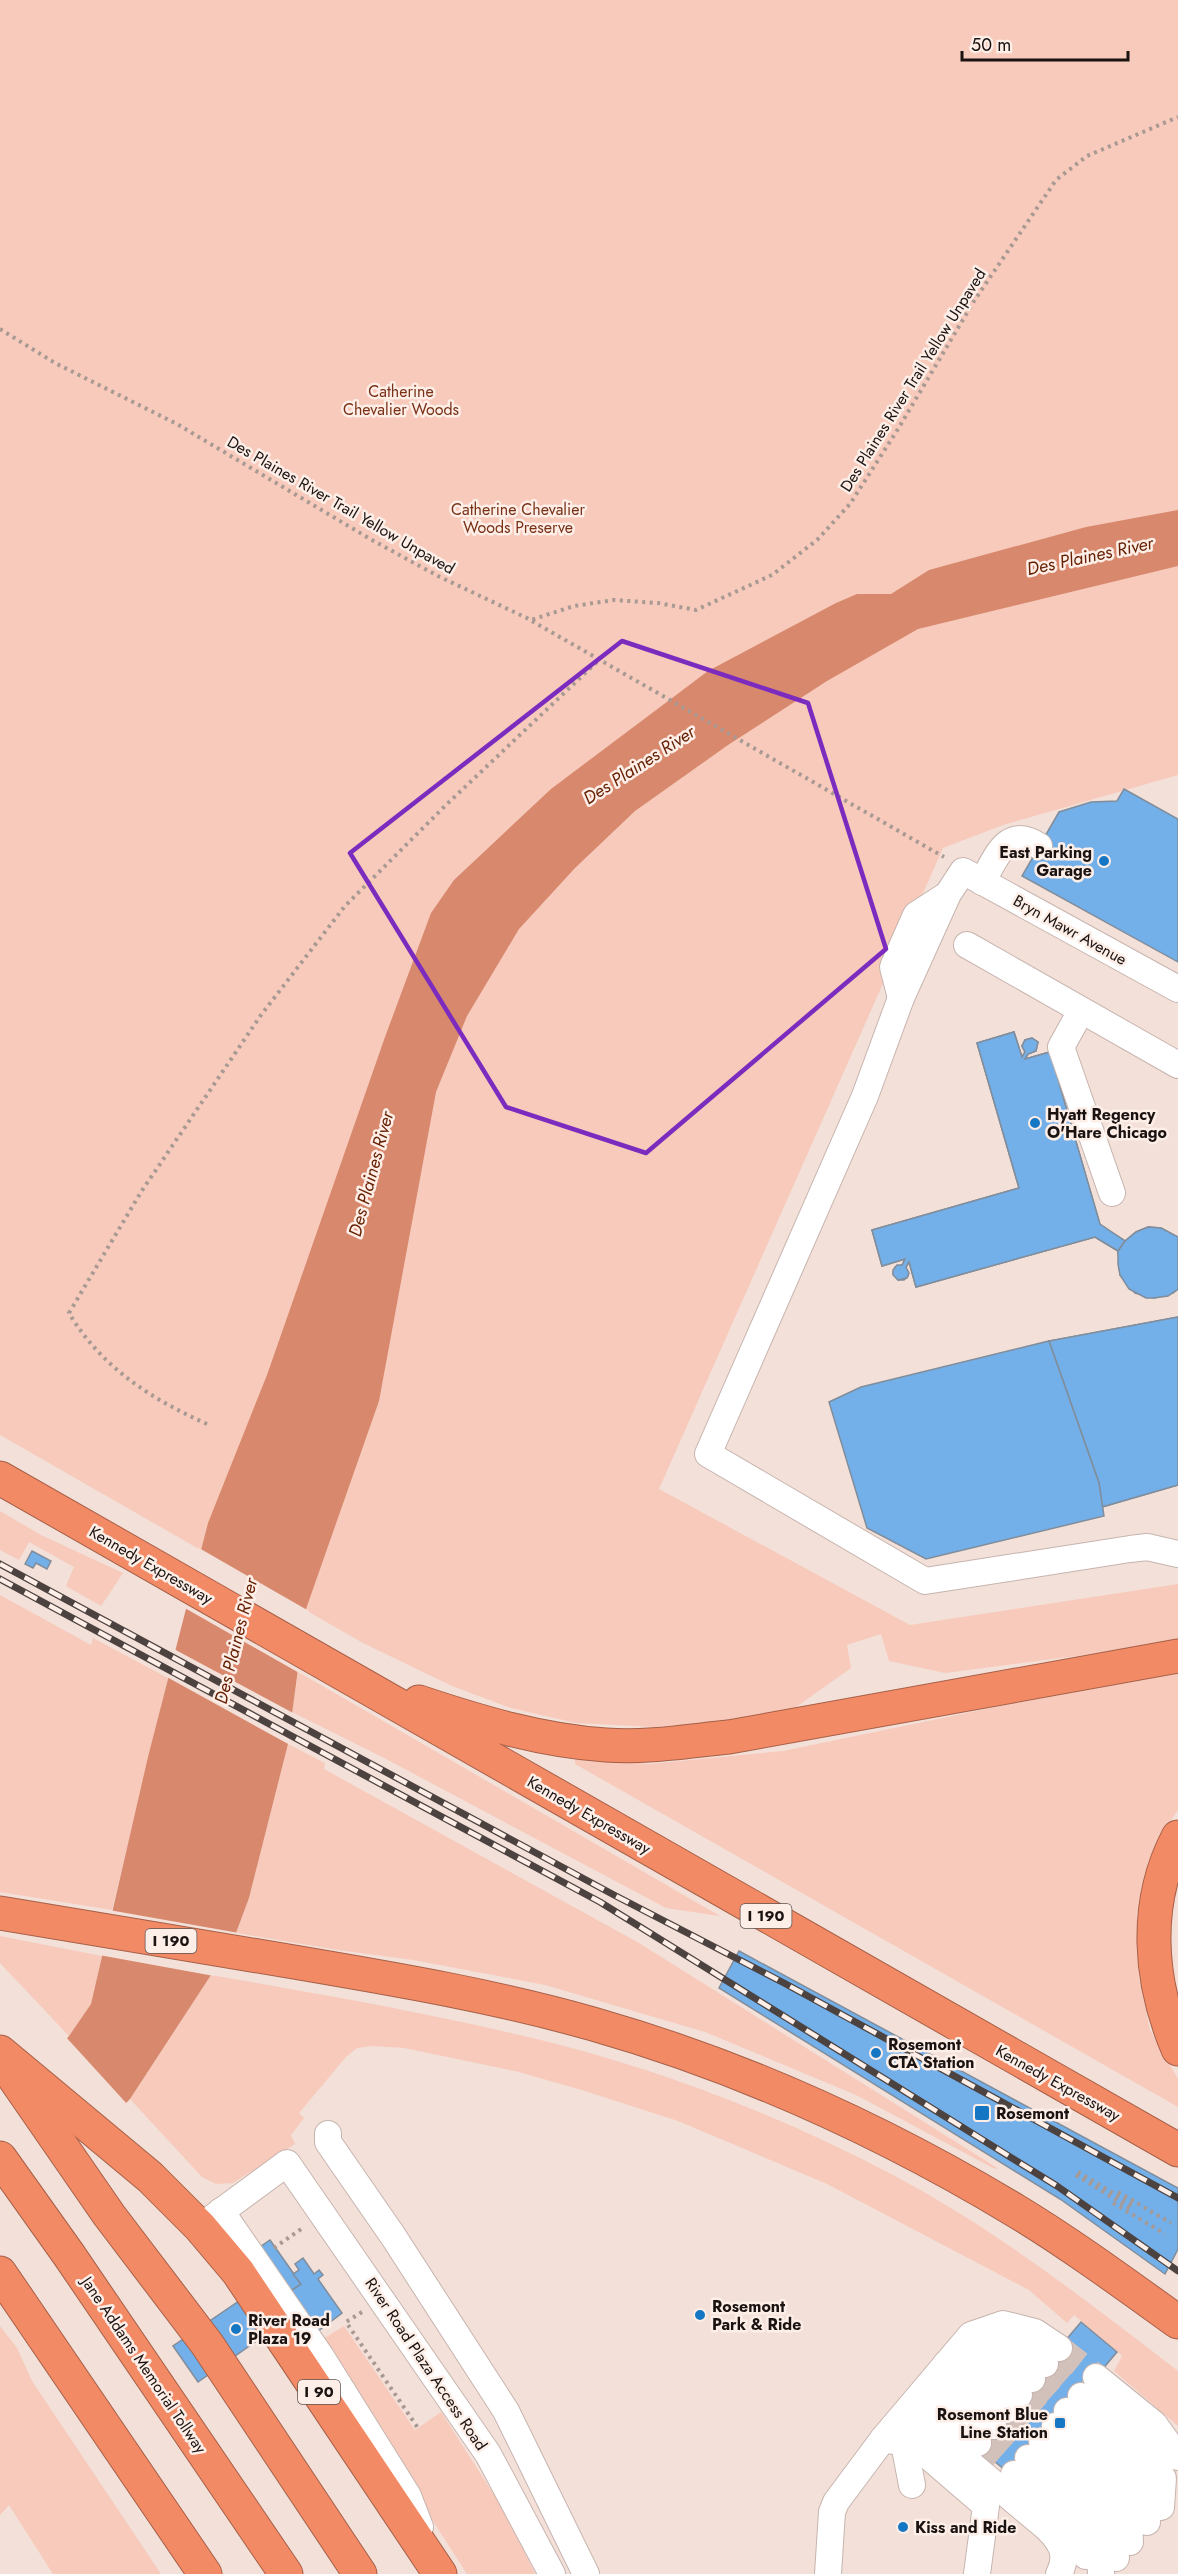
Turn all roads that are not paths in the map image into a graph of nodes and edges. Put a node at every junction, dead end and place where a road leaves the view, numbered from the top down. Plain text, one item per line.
1 (1039, 846) dead end
2 (973, 876) junction
3 (967, 945) dead end
4 (1178, 989) edge
5 (1081, 1011) junction
6 (1178, 1065) edge
7 (1112, 1193) dead end
8 (0, 1478) edge
9 (1178, 1554) edge
10 (1178, 1656) edge
11 (354, 1681) junction
12 (1178, 1837) edge
13 (0, 1912) edge
14 (1178, 2049) edge
15 (0, 2052) edge
16 (0, 2058) edge
17 (328, 2134) dead end
18 (1178, 2150) edge
19 (0, 2158) edge
20 (211, 2219) junction
21 (147, 2267) junction
22 (0, 2273) edge
23 (1178, 2322) edge
24 (924, 2394) junction
25 (1019, 2395) junction
26 (1055, 2426) junction
27 (1178, 2457) edge
28 (912, 2485) dead end
29 (1178, 2487) edge
30 (1126, 2546) edge
31 (437, 2568) edge
32 (205, 2574) edge
33 (286, 2574) edge
34 (340, 2574) edge
35 (360, 2574) edge
36 (552, 2574) edge
37 (586, 2574) edge
38 (828, 2574) edge
39 (977, 2574) edge
40 (1059, 2574) edge
41 (1086, 2574) edge

1 - 2 street
2 - 4 street, Bryn Mawr Avenue
2 - 9 street
3 - 5 street
5 - 6 street
5 - 7 street
8 - 11 highway, Kennedy Expressway / I 190
10 - 11 highway
11 - 18 highway, Kennedy Expressway / I 190
12 - 14 highway
13 - 23 highway, I 190
15 - 20 highway, I 90
16 - 21 highway
17 - 37 street
19 - 33 highway, Jane Addams Memorial Tollway
20 - 31 highway, I 90
20 - 31 street
20 - 36 street, River Road Plaza Access Road
21 - 34 highway
21 - 35 highway
22 - 32 highway
24 - 25 street
24 - 25 street
24 - 25 street
24 - 25 street
24 - 28 street
24 - 38 street
24 - 39 street
24 - 40 street
26 - 27 street
26 - 30 street
26 - 30 street
26 - 30 street
26 - 41 street
29 - 30 street

